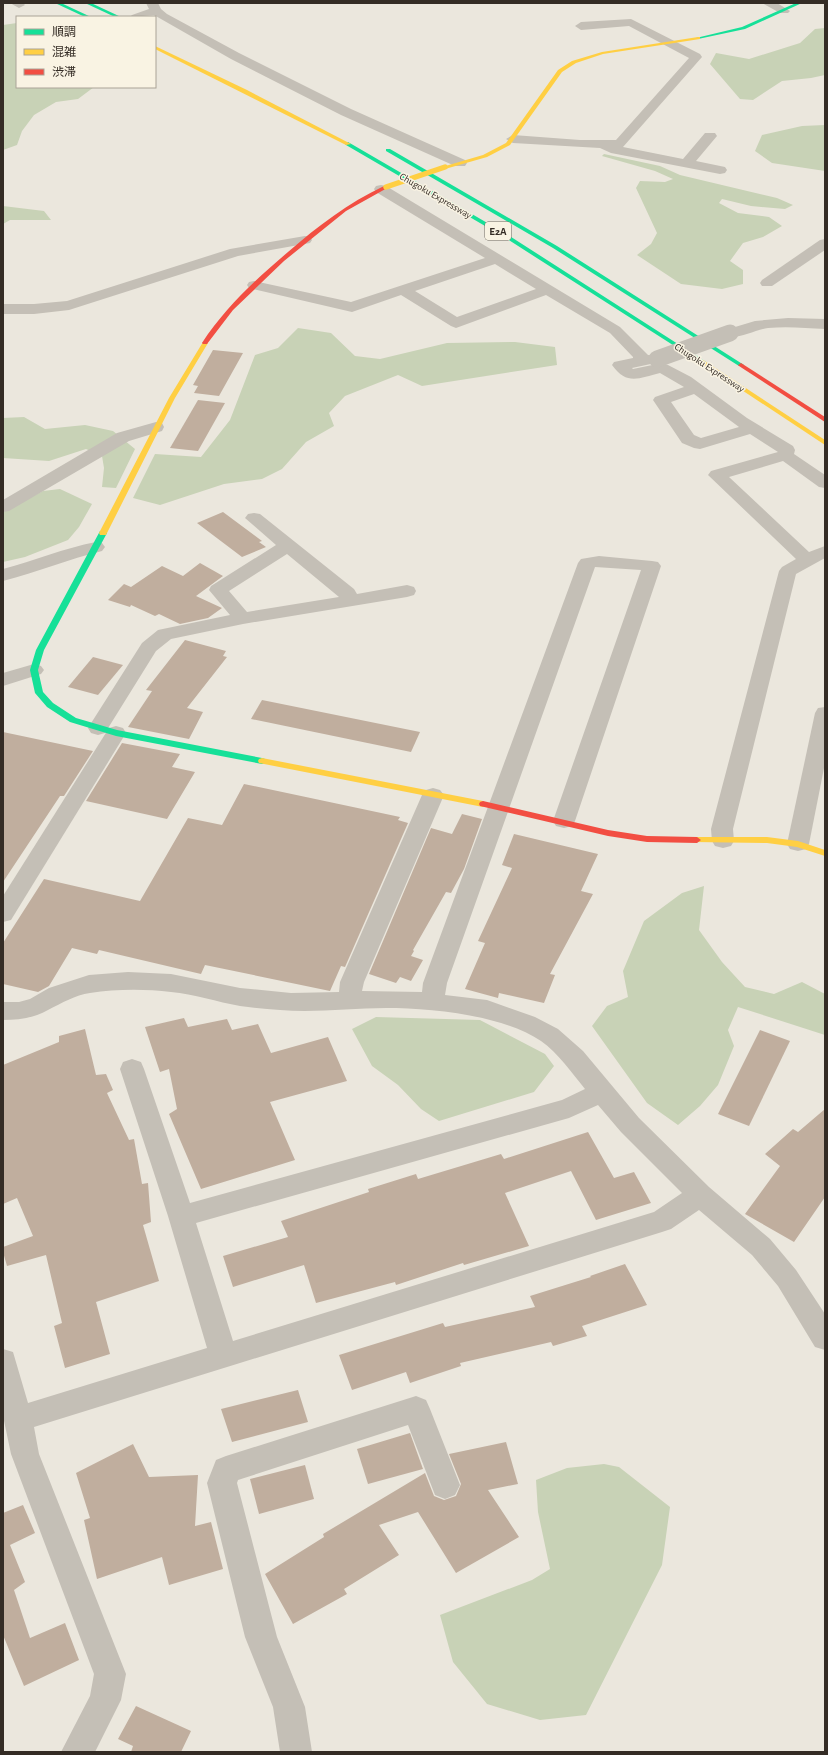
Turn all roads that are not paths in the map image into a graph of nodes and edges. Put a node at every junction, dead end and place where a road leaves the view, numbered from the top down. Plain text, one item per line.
1 (57, 3) edge
2 (87, 3) edge
3 (768, 3) edge
4 (800, 3) edge
5 (148, 11) edge
6 (784, 11) junction
7 (87, 16) edge
8 (117, 16) edge
9 (580, 26) dead end
10 (668, 43) junction
11 (156, 46) edge
12 (710, 136) dead end
13 (513, 139) junction
14 (603, 144) junction
15 (382, 147) dead end
16 (460, 163) junction
17 (687, 163) junction
18 (720, 170) dead end
19 (384, 188) junction
20 (305, 240) junction
21 (825, 243) edge
22 (810, 253) junction
23 (496, 259) junction
24 (825, 259) edge
25 (767, 283) dead end
26 (254, 285) junction
27 (403, 290) junction
28 (546, 290) junction
29 (3, 309) edge
30 (825, 324) edge
31 (650, 360) junction
32 (696, 388) junction
33 (825, 420) edge
34 (156, 427) junction
35 (753, 428) junction
36 (825, 443) edge
37 (785, 455) junction
38 (825, 483) edge
39 (3, 507) edge
40 (254, 518) dead end
41 (96, 546) junction
42 (287, 546) junction
43 (825, 552) edge
44 (804, 563) junction
45 (825, 571) edge
46 (3, 575) edge
47 (407, 590) dead end
48 (350, 600) junction
49 (243, 618) junction
50 (34, 670) junction
51 (3, 680) edge
52 (825, 713) edge
53 (107, 731) junction
54 (433, 795) junction
55 (498, 807) junction
56 (564, 821) junction
57 (722, 841) junction
58 (798, 844) junction
59 (825, 853) edge
60 (3, 914) edge
61 (349, 1000) junction
62 (433, 1002) junction
63 (3, 1011) edge
64 (132, 1069) dead end
65 (601, 1092) junction
66 (700, 1195) junction
67 (181, 1216) junction
68 (825, 1338) edge
69 (224, 1357) junction
70 (3, 1361) edge
71 (18, 1419) junction
72 (445, 1485) dead end
73 (77, 1752) edge
74 (296, 1752) edge

1 - 7 main road
2 - 8 main road
3 - 6 street
4 - 6 main road
5 - 16 street
6 - 10 main road
9 - 10 street
10 - 13 main road
10 - 14 street
11 - 36 main road, Chugoku Expressway / E2A
12 - 17 street
13 - 14 street
13 - 16 main road
14 - 17 street
15 - 33 main road, Chugoku Expressway / E2A
16 - 19 main road, bridge
17 - 18 street
19 - 20 main road
19 - 23 street
20 - 26 main road
20 - 29 street
21 - 22 street
22 - 24 street
22 - 25 street
23 - 27 street
23 - 28 street
26 - 27 street
26 - 34 main road
27 - 28 street
28 - 31 street
30 - 31 street, bridge
31 - 32 street
32 - 35 street
32 - 35 street
34 - 39 street
34 - 41 main road
35 - 37 street
37 - 38 street
37 - 44 street
40 - 42 street
41 - 46 street
41 - 50 main road
42 - 48 street
42 - 49 street
43 - 44 street
44 - 45 street
44 - 57 street
47 - 48 street
48 - 49 street
49 - 53 street
50 - 51 street
50 - 53 main road
52 - 58 street
53 - 54 main road
53 - 60 street
54 - 55 main road
54 - 61 street
55 - 56 main road
55 - 56 street
55 - 62 street
56 - 57 main road
57 - 58 main road
58 - 59 main road
61 - 62 street
61 - 63 street
62 - 65 street
64 - 67 street
65 - 66 street
65 - 67 street
66 - 68 street
66 - 69 street
67 - 69 street
69 - 71 street
70 - 71 street
71 - 73 street
72 - 74 street

